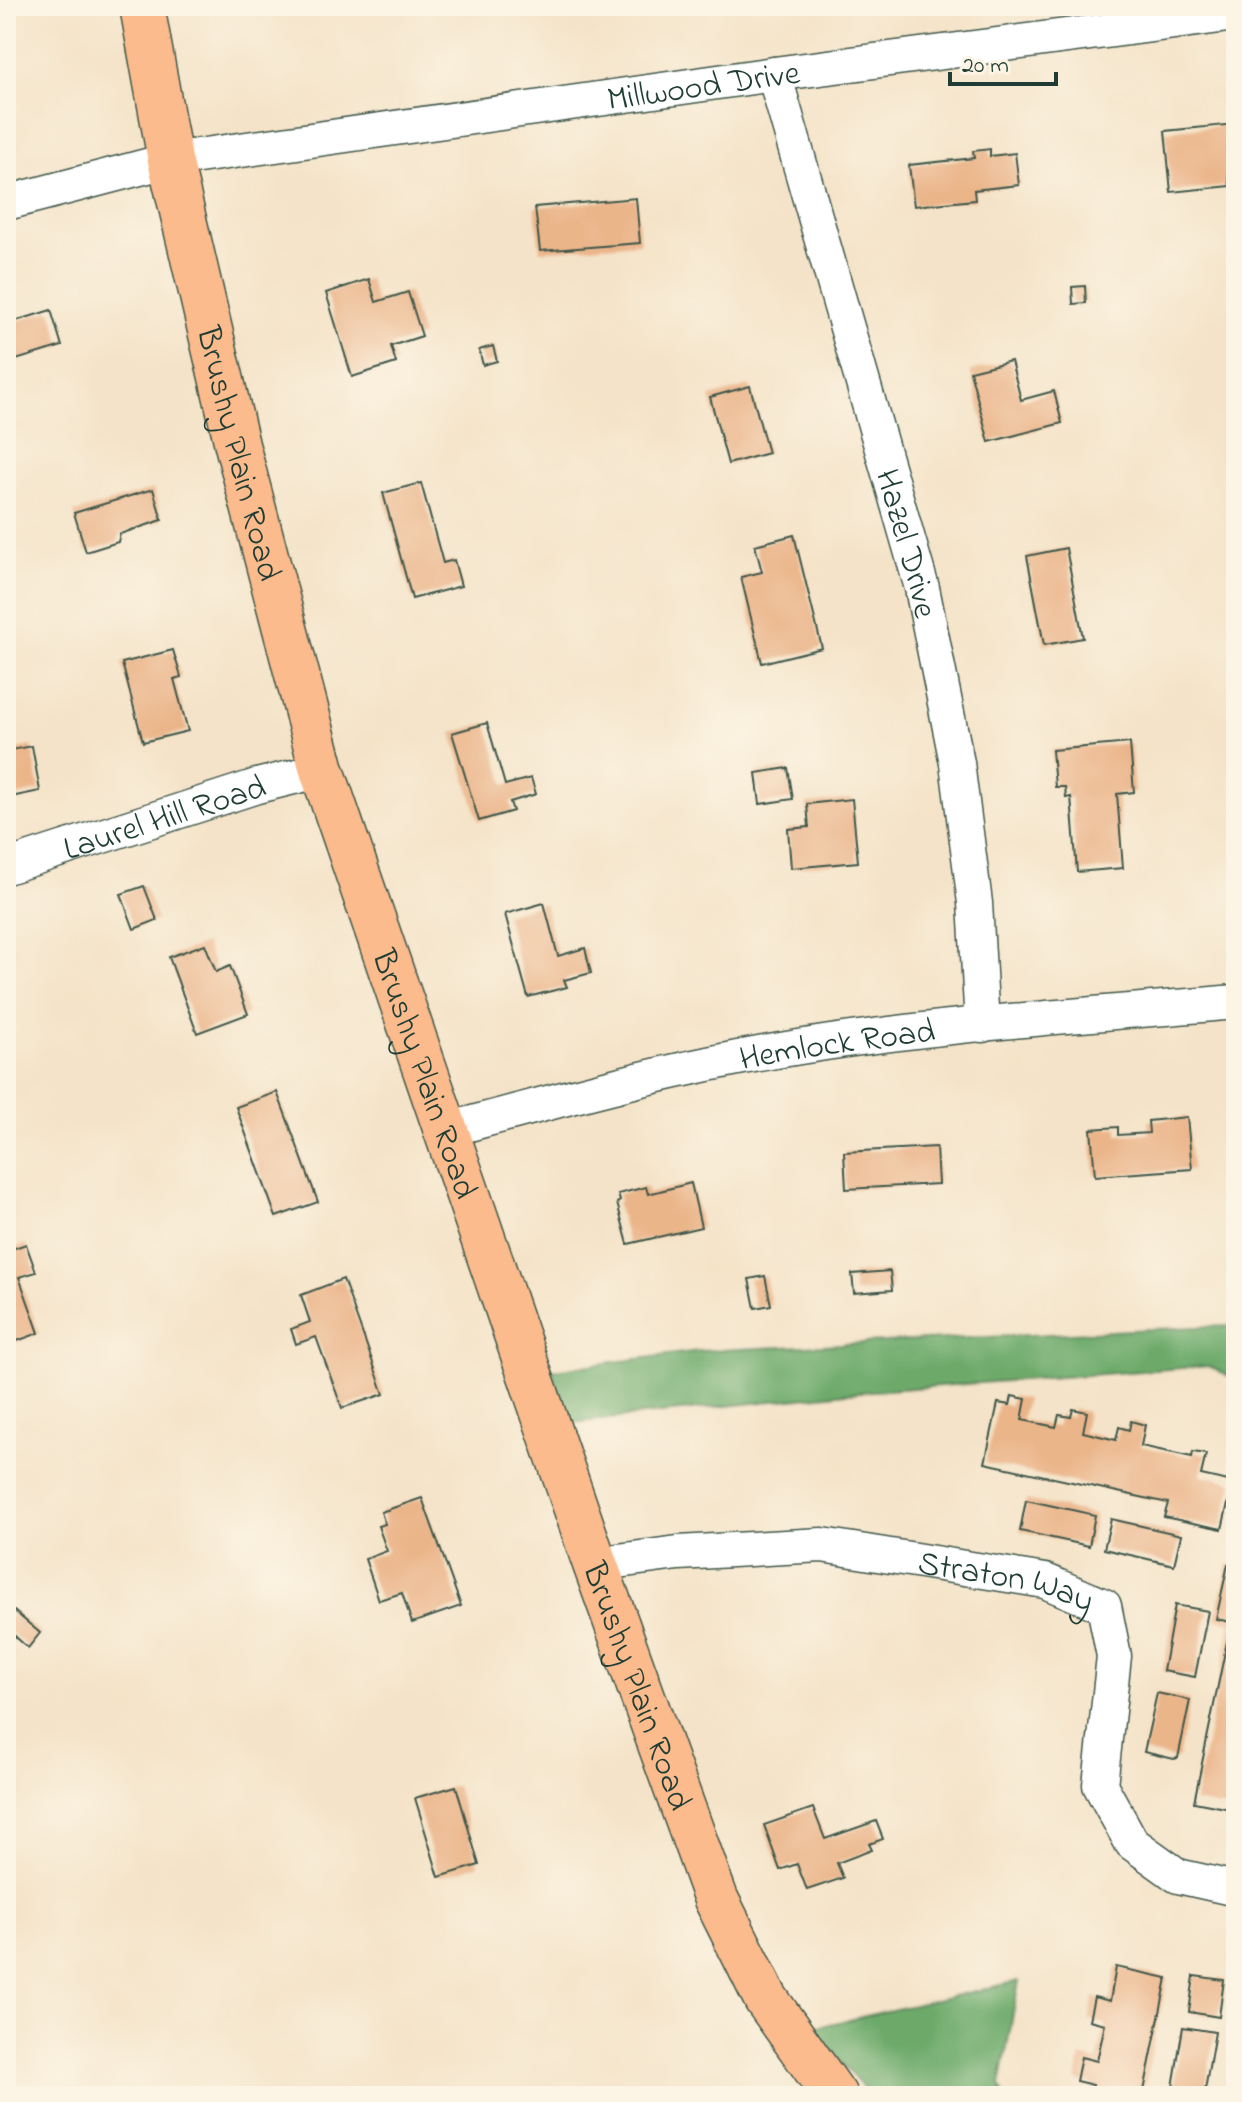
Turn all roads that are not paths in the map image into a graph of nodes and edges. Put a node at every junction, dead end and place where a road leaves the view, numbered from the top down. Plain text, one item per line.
1 (142, 6) edge
2 (1236, 14) edge
3 (774, 74) junction
4 (170, 160) junction
5 (6, 203) edge
6 (322, 770) junction
7 (6, 867) edge
8 (1236, 1002) edge
9 (982, 1025) junction
10 (447, 1130) junction
11 (595, 1564) junction
12 (1236, 1889) edge
13 (835, 2096) edge

1 - 4 main road, Brushy Plain Road
2 - 3 street, Millwood Drive
3 - 4 street, Millwood Drive
3 - 9 street, Hazel Drive
4 - 5 street, Millwood Drive
4 - 6 main road, Brushy Plain Road
6 - 7 street, Laurel Hill Road
6 - 10 main road, Brushy Plain Road
8 - 9 street, Hemlock Road
9 - 10 street, Hemlock Road
10 - 11 main road, Brushy Plain Road
11 - 12 street, Straton Way
11 - 13 main road, Brushy Plain Road

